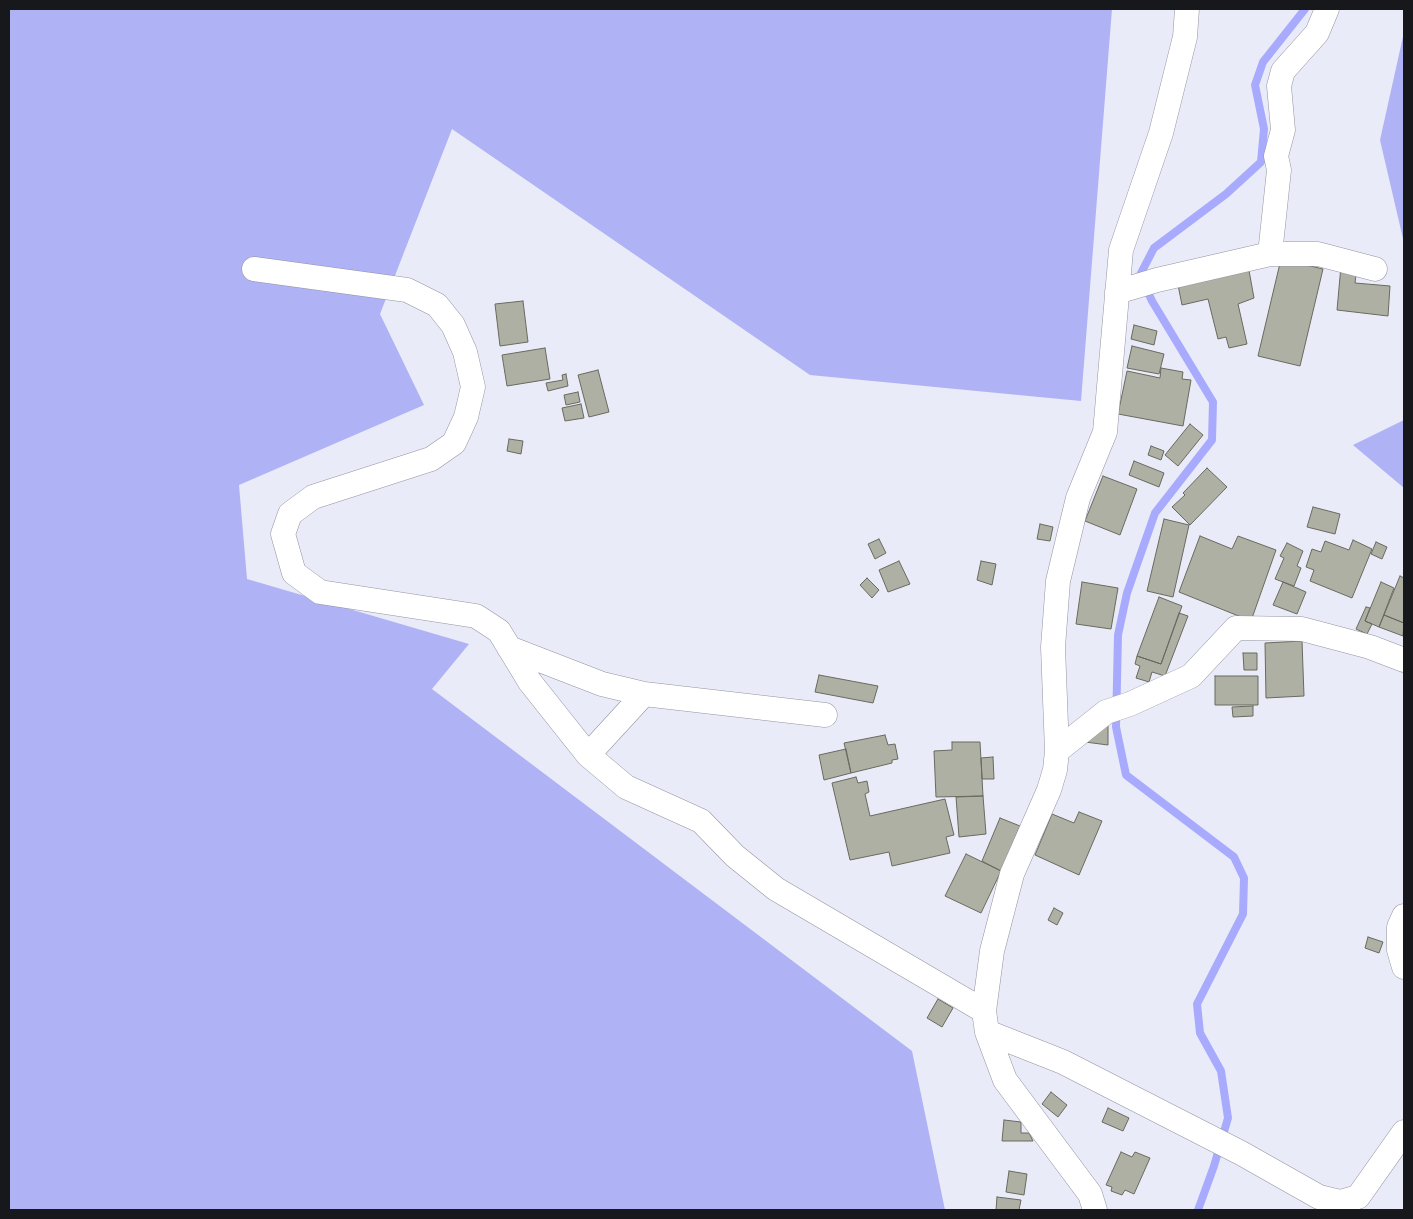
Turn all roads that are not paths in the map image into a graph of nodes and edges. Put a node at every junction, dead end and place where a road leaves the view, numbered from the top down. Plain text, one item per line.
1 (1187, 9) edge
2 (1328, 9) edge
3 (1270, 254) junction
4 (254, 269) dead end
5 (1376, 269) dead end
6 (1123, 289) junction
7 (509, 648) junction
8 (1404, 660) edge
9 (644, 694) junction
10 (825, 715) dead end
11 (1058, 751) junction
12 (588, 755) junction
13 (1404, 916) edge
14 (1404, 967) edge
15 (986, 1022) junction
16 (1404, 1132) edge
17 (1095, 1210) edge

1 - 6 street
2 - 3 street
3 - 5 street
3 - 6 street
4 - 7 street
6 - 11 street
7 - 9 street
7 - 12 street
8 - 11 street
9 - 10 street
9 - 12 street
11 - 15 street
12 - 15 street
13 - 14 street
15 - 16 street
15 - 17 street

